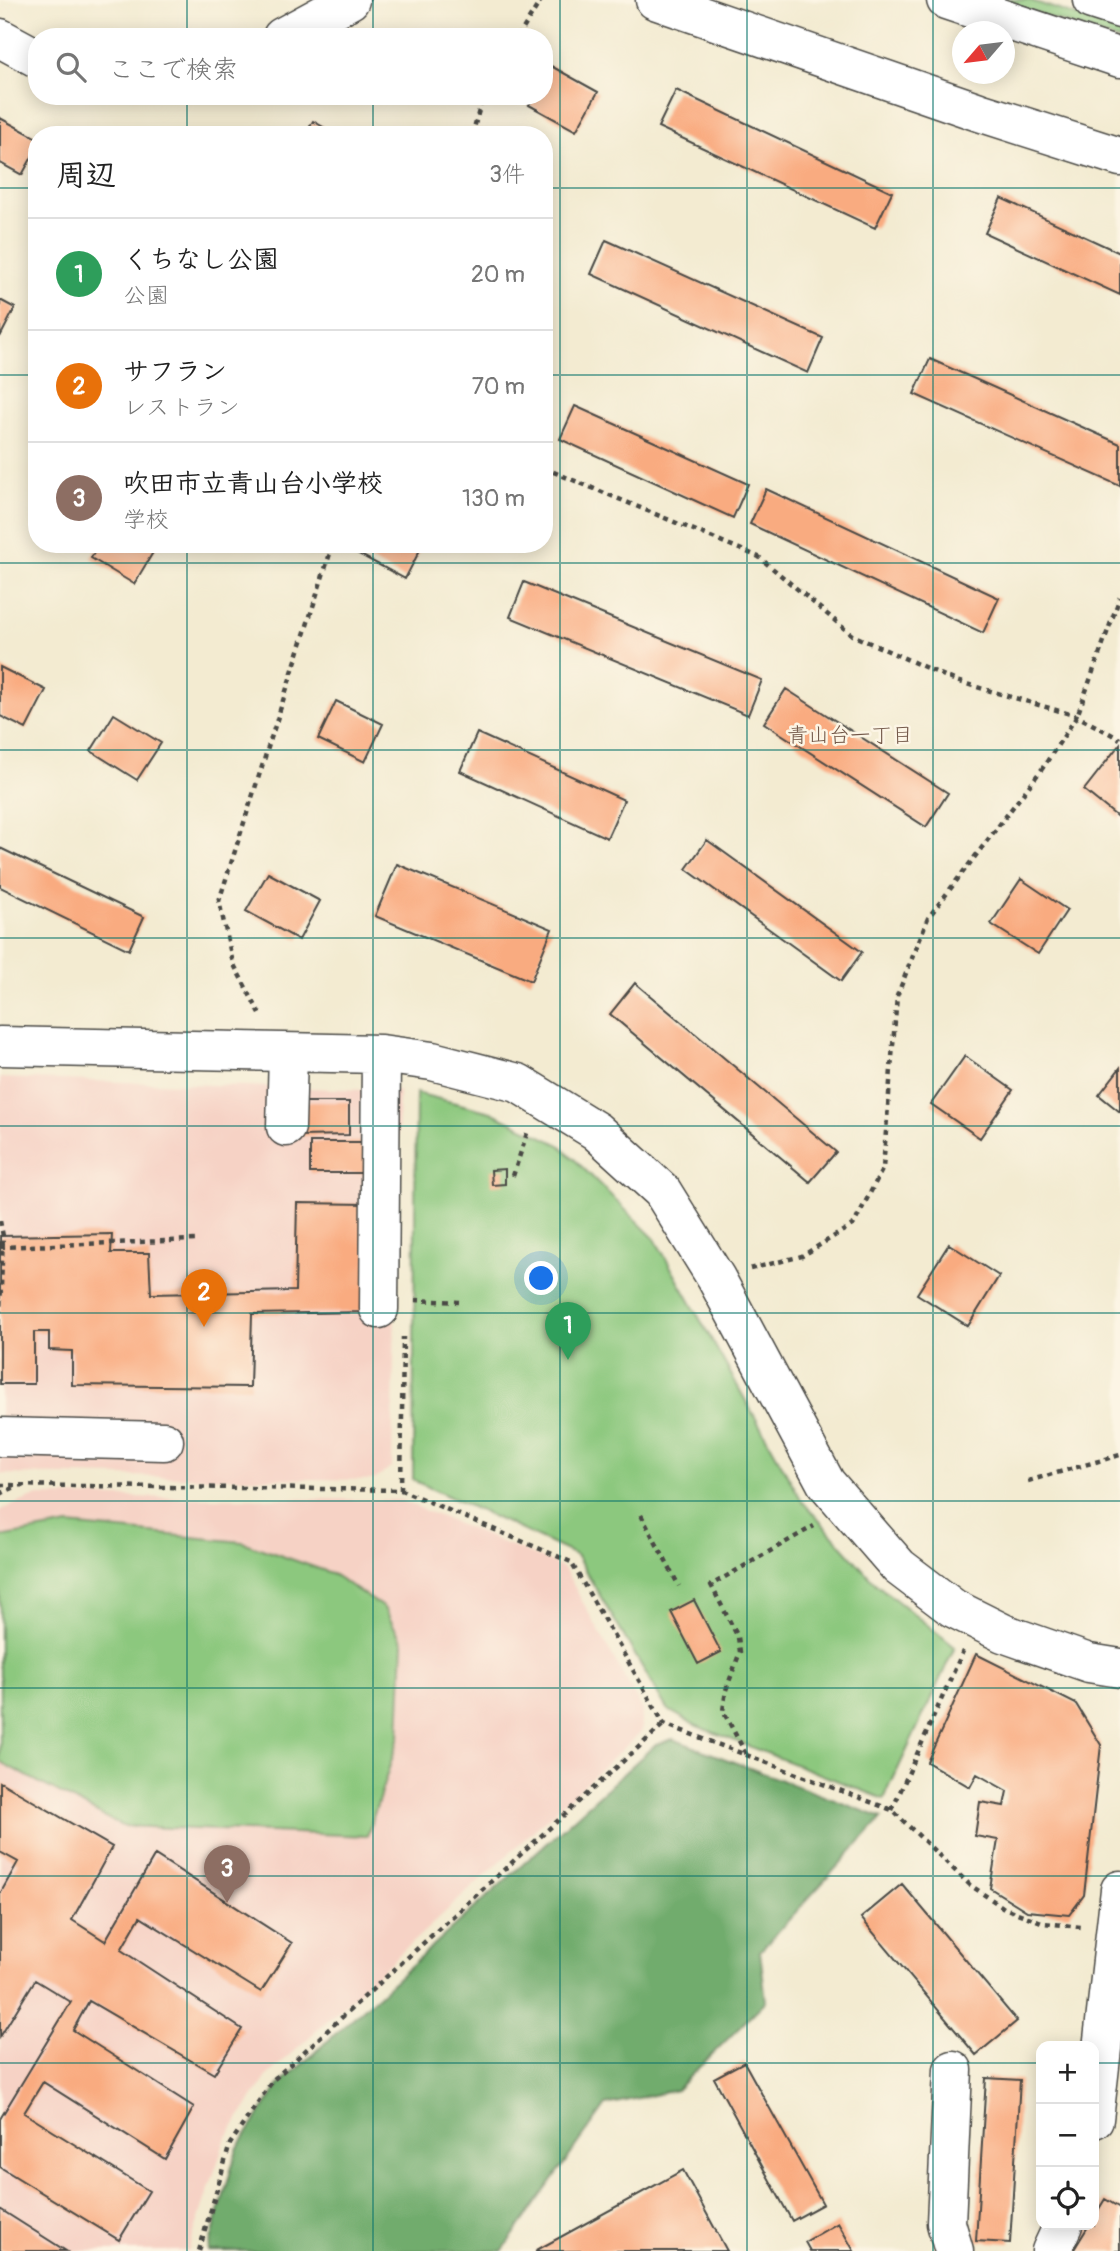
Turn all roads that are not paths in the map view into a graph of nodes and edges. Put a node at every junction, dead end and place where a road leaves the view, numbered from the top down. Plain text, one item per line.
1 (350, 0) edge
2 (655, 0) edge
3 (946, 0) edge
4 (1092, 0) edge
5 (1120, 9) edge
6 (299, 28) edge
7 (0, 38) edge
8 (28, 53) edge
9 (1120, 58) edge
10 (1120, 157) edge
11 (0, 1046) edge
12 (288, 1053) junction
13 (382, 1054) junction
14 (286, 1127) dead end
15 (391, 1304) road end
16 (0, 1437) edge
17 (164, 1441) dead end
18 (1120, 1668) edge
19 (1120, 1890) edge
20 (953, 2070) dead end
21 (1096, 2104) edge
22 (1061, 2230) edge
23 (954, 2251) edge
24 (1051, 2251) edge

1 - 6 street
2 - 10 street
3 - 9 street
4 - 5 street
7 - 8 street
11 - 12 street
12 - 13 street
12 - 14 street
13 - 15 street
13 - 18 street
16 - 17 street
19 - 21 street
20 - 23 street
22 - 24 street

